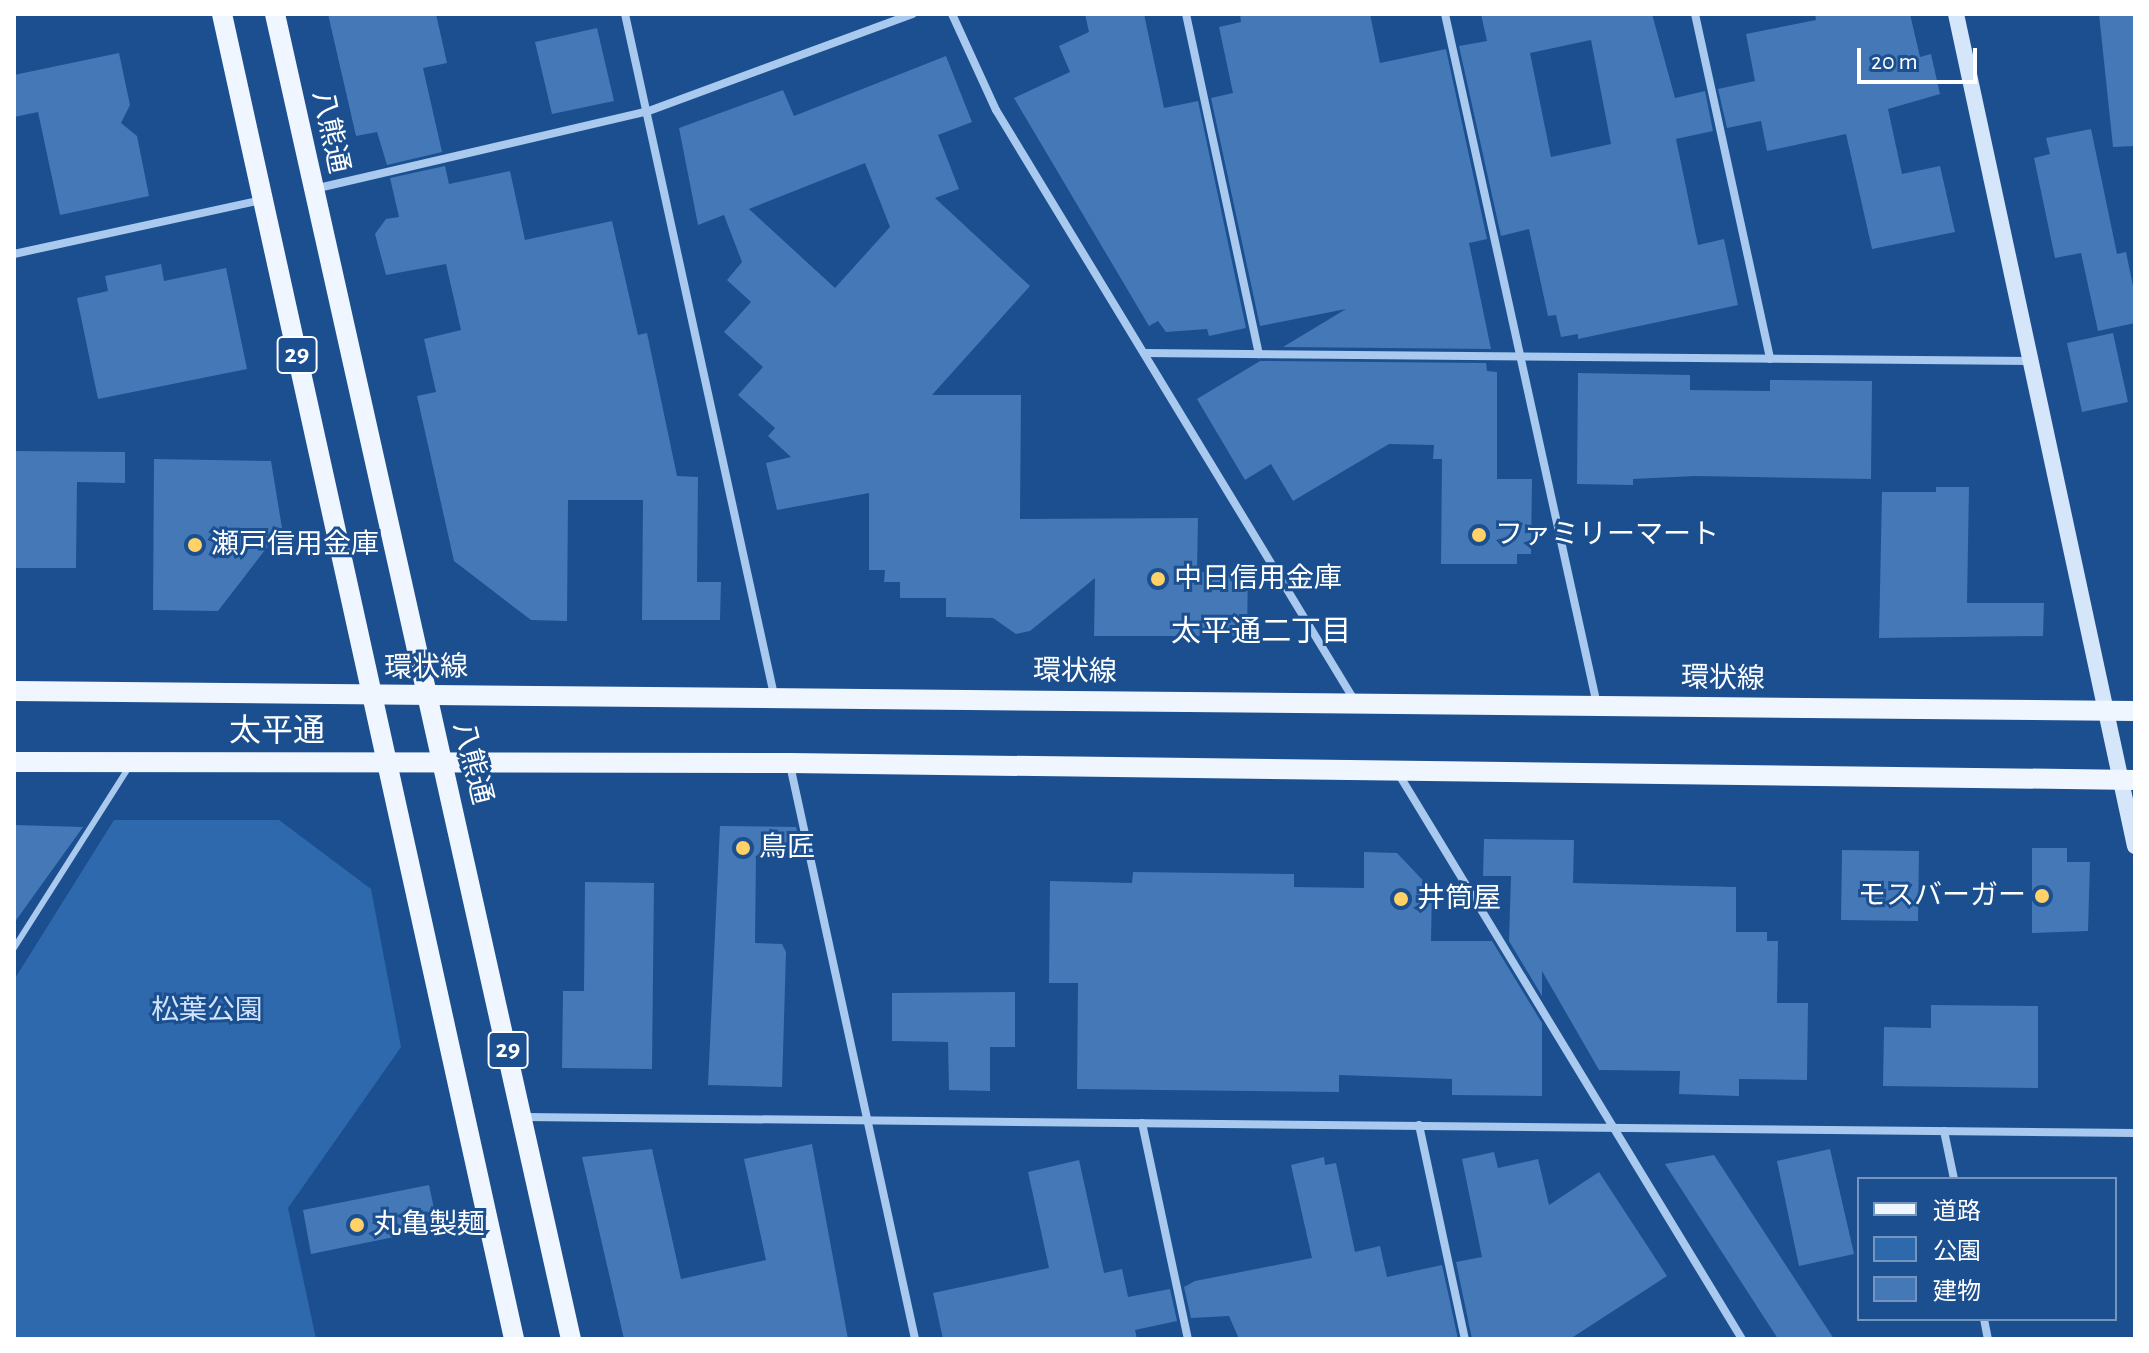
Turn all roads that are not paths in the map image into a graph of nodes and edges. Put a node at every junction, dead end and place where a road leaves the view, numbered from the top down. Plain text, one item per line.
1 (222, 14) edge
2 (275, 14) edge
3 (625, 14) edge
4 (913, 14) edge
5 (952, 14) edge
6 (1186, 14) edge
7 (1445, 14) edge
8 (1695, 14) edge
9 (1956, 14) edge
10 (646, 112) junction
11 (313, 189) junction
12 (263, 200) junction
13 (14, 254) edge
14 (1144, 353) junction
15 (1259, 354) junction
16 (1520, 356) junction
17 (1770, 359) junction
18 (2032, 361) junction
19 (14, 691) edge
20 (425, 695) junction
21 (774, 695) junction
22 (372, 697) junction
23 (1357, 704) junction
24 (1597, 706) junction
25 (2107, 710) junction
26 (2135, 711) edge
27 (14, 762) edge
28 (445, 762) junction
29 (131, 763) junction
30 (391, 763) junction
31 (789, 763) junction
32 (1398, 773) junction
33 (2128, 780) edge
34 (2135, 846) edge
35 (14, 948) edge
36 (523, 1117) junction
37 (867, 1121) junction
38 (1142, 1123) junction
39 (1419, 1125) junction
40 (1614, 1127) junction
41 (1944, 1131) junction
42 (2135, 1133) edge
43 (1954, 1177) edge
44 (514, 1339) edge
45 (571, 1339) edge
46 (915, 1339) edge
47 (1188, 1339) edge
48 (1465, 1339) edge
49 (1742, 1339) edge

1 - 12 main road, 29
2 - 11 main road, 八熊通 / 29
3 - 10 street
4 - 10 street
5 - 14 street
6 - 15 street
7 - 16 street
8 - 17 street
9 - 18 street
10 - 11 street
10 - 21 street
11 - 20 main road, 八熊通 / 29
12 - 13 street
12 - 22 main road, 29
14 - 15 street
14 - 23 street
15 - 16 street
16 - 17 street
16 - 24 street
17 - 18 street
18 - 25 street
19 - 22 main road, 環状線
20 - 21 main road, 環状線
20 - 22 main road, 環状線
20 - 28 main road, 八熊通 / 29
21 - 23 main road, 環状線
22 - 30 main road, 29
23 - 24 main road, 環状線
24 - 25 main road, 環状線
25 - 26 main road, 環状線
25 - 33 street
27 - 29 main road
28 - 30 main road
28 - 31 main road
28 - 36 main road, 八熊通 / 29
29 - 30 main road
29 - 35 lane
30 - 44 main road, 29
31 - 32 main road
31 - 37 street
32 - 33 main road
32 - 40 street
33 - 34 street
36 - 37 street
36 - 45 main road, 八熊通 / 29
37 - 38 street
37 - 46 street
38 - 39 street
38 - 47 street
39 - 40 street
39 - 48 street
40 - 41 street
40 - 49 street
41 - 42 street
41 - 43 street

